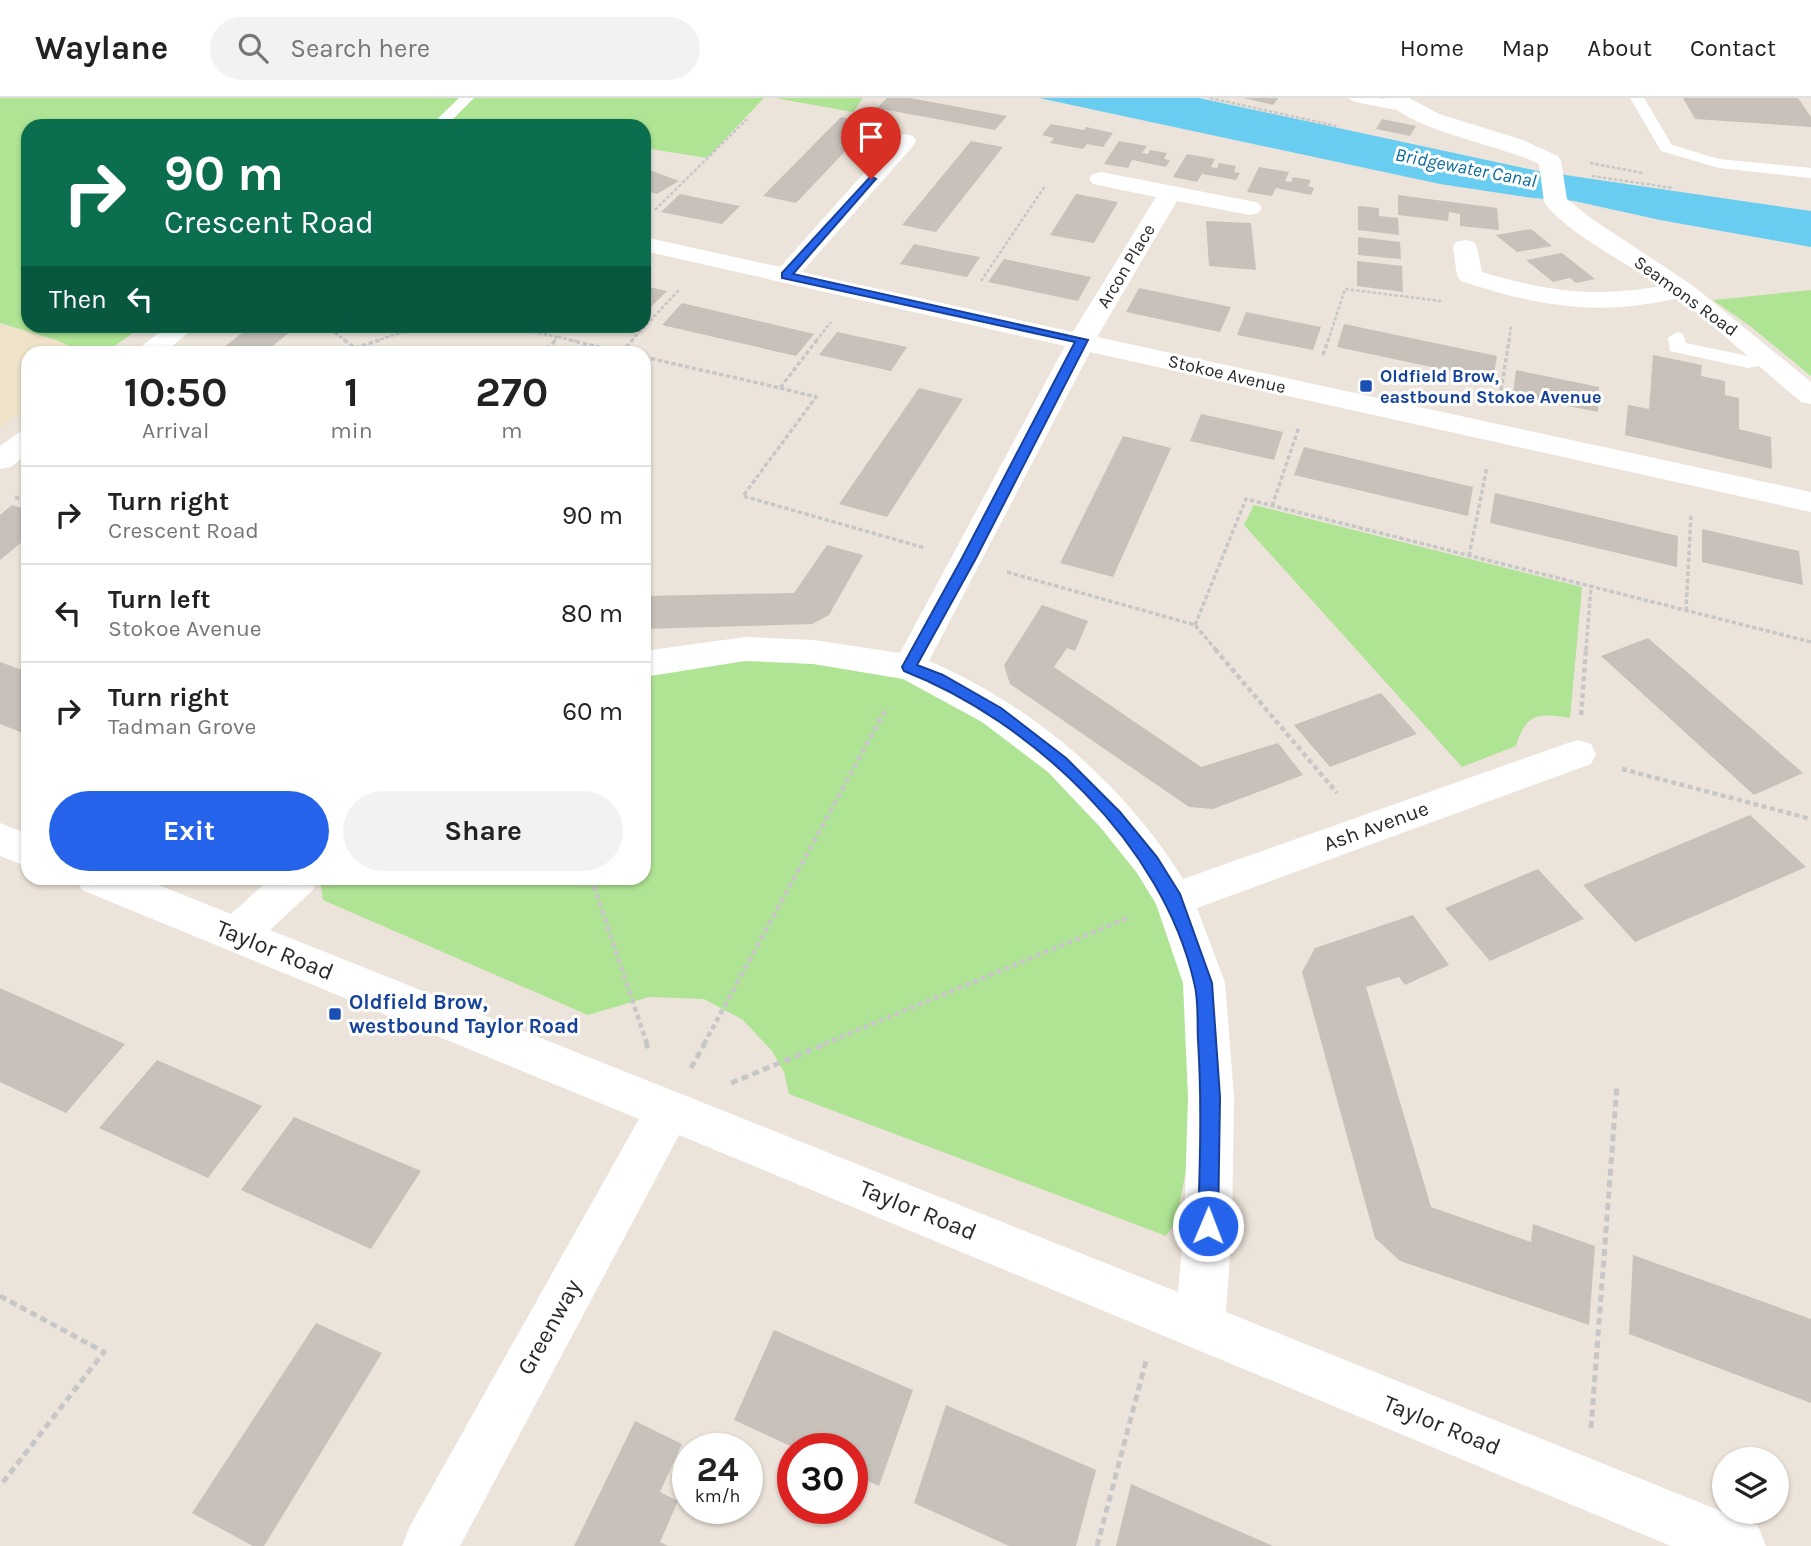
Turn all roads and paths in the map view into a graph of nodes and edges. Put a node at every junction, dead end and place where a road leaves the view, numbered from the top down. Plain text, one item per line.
1 (467, 98) edge
2 (1210, 98) edge
3 (1355, 98) edge
4 (1637, 98) edge
5 (1401, 103) edge
6 (444, 119) edge
7 (747, 119) dead end
8 (1343, 127) dead end
9 (905, 141) dead end
10 (1811, 173) edge
11 (1584, 175) dead end
12 (1101, 179) dead end
13 (1045, 186) dead end
14 (1685, 190) dead end
15 (1170, 192) junction
16 (1250, 208) dead end
17 (653, 211) dead end
18 (651, 246) edge
19 (1465, 247) dead end
20 (708, 258) junction
21 (786, 275) junction
22 (1683, 290) junction
23 (855, 291) junction
24 (1449, 302) dead end
25 (959, 314) junction
26 (651, 320) edge
27 (1511, 324) dead end
28 (174, 333) edge
29 (335, 333) edge
30 (400, 333) edge
31 (539, 333) edge
32 (639, 333) edge
33 (558, 337) junction
34 (1677, 338) dead end
35 (1082, 340) junction
36 (156, 346) edge
37 (352, 346) edge
38 (361, 346) edge
39 (550, 346) edge
40 (596, 346) edge
41 (627, 346) edge
42 (651, 359) edge
43 (1767, 359) junction
44 (780, 388) junction
45 (1310, 393) junction
46 (1811, 396) edge
47 (1494, 433) junction
48 (1692, 476) junction
49 (1811, 502) edge
50 (1272, 506) junction
51 (1469, 556) junction
52 (968, 560) junction
53 (1591, 586) junction
54 (1686, 611) junction
55 (1195, 625) junction
56 (1811, 642) edge
57 (651, 663) edge
58 (909, 667) junction
59 (1578, 754) junction
60 (1811, 819) edge
61 (1367, 828) junction
62 (0, 839) edge
63 (21, 848) edge
64 (113, 885) edge
65 (291, 885) edge
66 (593, 885) edge
67 (1174, 899) junction
68 (236, 935) junction
69 (1617, 1086) dead end
70 (669, 1109) junction
71 (0, 1296) edge
72 (1180, 1317) junction
73 (1586, 1485) junction
74 (0, 1486) edge
75 (430, 1546) edge
76 (1097, 1546) edge
77 (1738, 1546) edge

1 - 6 lane
2 - 8 path
3 - 5 lane
4 - 10 lane
5 - 22 street, Seamons Road
7 - 17 path
9 - 21 street
11 - 14 path
12 - 15 street
13 - 25 path
15 - 16 street
15 - 35 street, Arcon Place
18 - 20 street, Stokoe Avenue
19 - 22 street
20 - 21 street, Stokoe Avenue
20 - 26 path
21 - 23 street, Stokoe Avenue
22 - 43 street, Seamons Road
23 - 25 street, Stokoe Avenue
23 - 44 path
24 - 45 path
25 - 35 street, Stokoe Avenue
27 - 47 path
28 - 36 street
29 - 37 path
30 - 38 path
31 - 33 path
32 - 41 path
33 - 39 path
33 - 40 path
34 - 43 lane
35 - 45 street, Stokoe Avenue
35 - 52 street, Arcon Place
42 - 44 path
43 - 46 street, Seamons Road
44 - 52 path
45 - 47 street, Stokoe Avenue
45 - 50 path
47 - 48 street, Stokoe Avenue
47 - 51 path
48 - 49 street, Stokoe Avenue
48 - 54 path
50 - 51 path
50 - 55 path
51 - 53 path
52 - 55 path
52 - 58 street, Arcon Place
53 - 54 path
53 - 59 path
54 - 56 path
55 - 61 path
57 - 58 street
58 - 67 street
58 - 70 path
59 - 60 path
59 - 61 street, Ash Avenue
61 - 67 street, Ash Avenue
62 - 63 street
64 - 68 street, Taylor Road
65 - 68 street
66 - 70 path
67 - 70 path
67 - 72 street
68 - 70 street, Taylor Road
69 - 73 path
70 - 72 street, Taylor Road
70 - 75 street, Greenway
71 - 74 path
72 - 73 street, Taylor Road
72 - 76 path
73 - 77 street, Taylor Road

